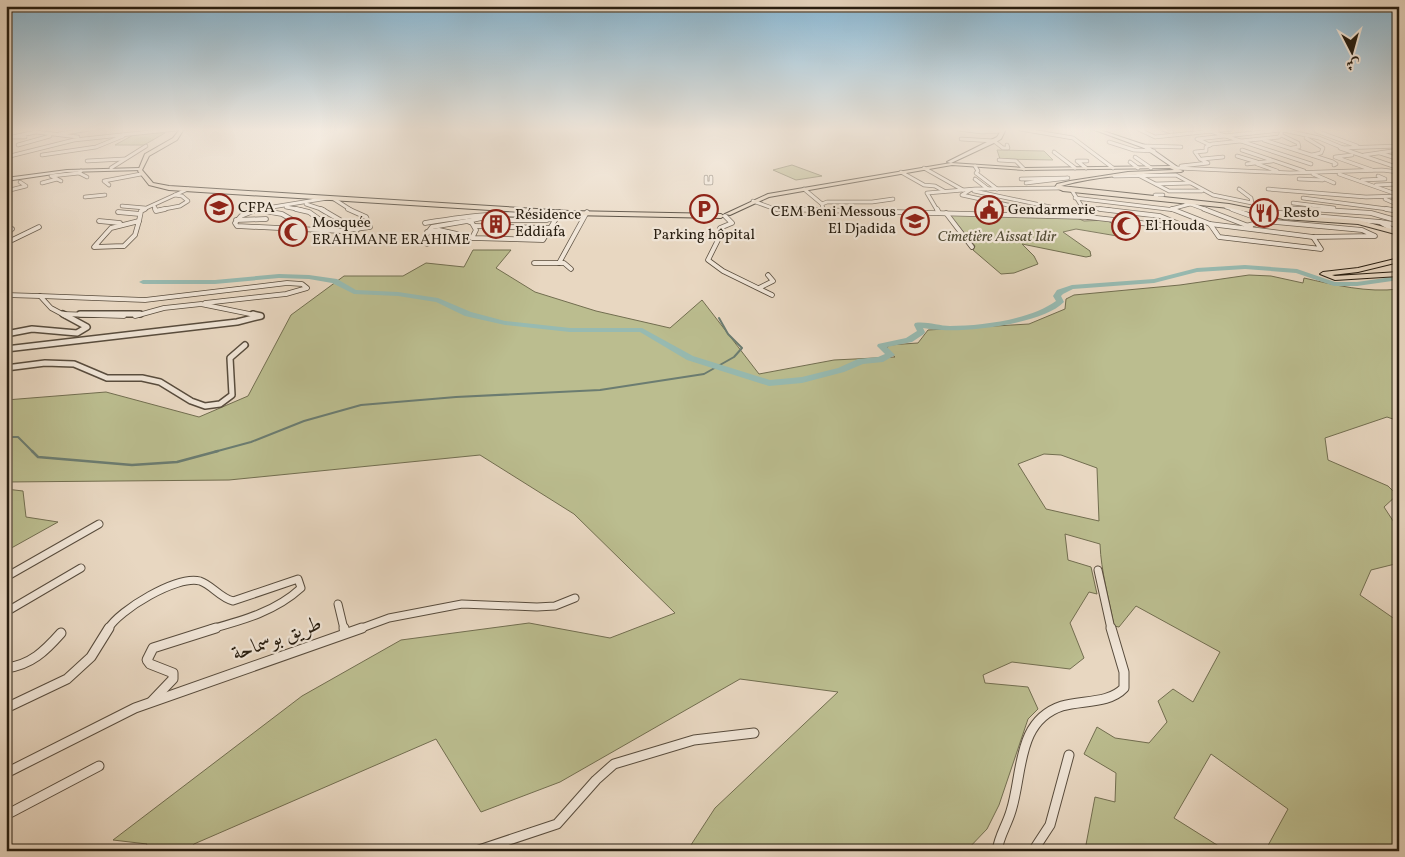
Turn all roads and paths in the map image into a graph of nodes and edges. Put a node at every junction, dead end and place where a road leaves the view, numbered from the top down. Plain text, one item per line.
1 (110, 169) joint
2 (912, 169) edge
3 (918, 169) edge
4 (926, 169) edge
5 (977, 169) edge
6 (1179, 169) edge
7 (1232, 169) edge
8 (1273, 169) edge
9 (1298, 169) edge
10 (1370, 169) edge
11 (144, 171) junction
12 (1376, 171) junction
13 (80, 172) junction
14 (901, 172) junction
15 (1329, 172) junction
16 (1399, 172) edge
17 (1284, 173) junction
18 (1308, 173) junction
19 (1385, 174) dead end
20 (1138, 175) junction
21 (87, 176) dead end
22 (1114, 176) junction
23 (1378, 176) dead end
24 (706, 177) dead end
25 (711, 177) dead end
26 (975, 179) dead end
27 (1299, 179) dead end
28 (6, 180) edge
29 (1328, 180) junction
30 (1357, 180) junction
31 (20, 182) dead end
32 (42, 183) dead end
33 (1026, 183) junction
34 (1190, 183) junction
35 (1334, 183) dead end
36 (1156, 184) junction
37 (1399, 184) edge
38 (109, 185) dead end
39 (1371, 185) junction
40 (1065, 187) junction
41 (803, 188) junction
42 (988, 188) junction
43 (188, 189) junction
44 (997, 189) junction
45 (1034, 189) junction
46 (1239, 189) dead end
47 (1268, 189) dead end
48 (963, 190) junction
49 (969, 190) junction
50 (1083, 190) joint
51 (6, 191) edge
52 (945, 191) junction
53 (1204, 191) junction
54 (1332, 193) junction
55 (105, 195) dead end
56 (175, 195) junction
57 (1163, 195) dead end
58 (1399, 196) edge
59 (85, 197) dead end
60 (1075, 198) junction
61 (1156, 198) junction
62 (1303, 198) dead end
63 (1383, 198) junction
64 (331, 199) junction
65 (894, 199) dead end
66 (753, 201) junction
67 (1183, 201) junction
68 (1336, 202) junction
69 (1252, 203) junction
70 (1294, 203) dead end
71 (822, 204) junction
72 (1190, 204) junction
73 (1399, 205) edge
74 (122, 206) dead end
75 (154, 206) junction
76 (284, 206) junction
77 (1224, 206) junction
78 (1081, 207) junction
79 (147, 208) junction
80 (1055, 208) dead end
81 (1172, 209) junction
82 (253, 210) junction
83 (265, 211) junction
84 (1344, 211) junction
85 (118, 212) dead end
86 (560, 212) junction
87 (823, 212) junction
88 (1399, 212) edge
89 (586, 213) junction
90 (938, 213) junction
91 (946, 213) junction
92 (1371, 213) junction
93 (724, 214) junction
94 (1271, 214) junction
95 (141, 215) junction
96 (1296, 215) junction
97 (486, 216) junction
98 (1056, 216) junction
99 (1088, 217) junction
100 (266, 219) dead end
101 (1399, 219) edge
102 (236, 220) junction
103 (555, 220) junction
104 (99, 221) dead end
105 (141, 221) junction
106 (467, 221) junction
107 (1266, 221) junction
108 (1380, 222) junction
109 (127, 223) junction
110 (425, 223) dead end
111 (1210, 224) junction
112 (1399, 225) edge
113 (475, 226) junction
114 (1246, 226) junction
115 (39, 227) dead end
116 (550, 228) junction
117 (6, 229) edge
118 (303, 229) junction
119 (1341, 229) junction
120 (335, 230) junction
121 (357, 230) junction
122 (1260, 231) junction
123 (427, 232) junction
124 (1397, 232) edge
125 (6, 234) edge
126 (457, 234) dead end
127 (1354, 236) junction
128 (1313, 237) junction
129 (6, 243) edge
130 (427, 244) dead end
131 (972, 247) dead end
132 (1399, 260) edge
133 (534, 263) dead end
134 (559, 263) junction
135 (571, 269) dead end
136 (1399, 274) edge
137 (768, 275) dead end
138 (758, 288) junction
139 (6, 295) edge
140 (772, 295) dead end
141 (40, 296) junction
142 (201, 304) junction
143 (63, 314) junction
144 (6, 334) edge
145 (245, 345) dead end
146 (6, 349) edge
147 (6, 368) edge
148 (99, 524) dead end
149 (81, 568) dead end
150 (1098, 570) dead end
151 (6, 577) edge
152 (575, 598) dead end
153 (338, 604) dead end
154 (6, 612) edge
155 (60, 633) dead end
156 (345, 633) junction
157 (6, 668) edge
158 (150, 702) junction
159 (6, 708) edge
160 (754, 733) dead end
161 (1069, 754) dead end
162 (99, 766) dead end
163 (6, 773) edge
164 (6, 815) edge
165 (1033, 850) edge
166 (476, 851) edge
167 (997, 851) edge

1 - 11 main road
1 - 13 main road
2 - 41 main road
3 - 14 main road
4 - 48 street
5 - 44 street
6 - 22 main road
7 - 17 street
8 - 17 street
9 - 18 street
10 - 12 street
11 - 38 street
11 - 43 main road
11 - 64 main road
12 - 15 street
12 - 16 street
12 - 19 street
13 - 21 street
13 - 28 main road
13 - 32 street
14 - 41 main road
14 - 52 street
15 - 18 street
15 - 30 street
17 - 18 street
18 - 29 street
20 - 22 street
20 - 34 street
20 - 36 street
22 - 40 main road
23 - 30 street
24 - 25 street
26 - 42 street
27 - 29 street
29 - 35 street
30 - 39 street
31 - 51 street
33 - 33 street
33 - 45 street
34 - 36 street
34 - 53 street
36 - 53 street
37 - 39 street
39 - 58 street
40 - 45 street
40 - 50 main road
40 - 60 street
41 - 66 main road
41 - 71 street
41 - 93 main road
42 - 44 street
42 - 49 street
43 - 56 street
43 - 64 main road
44 - 45 street
46 - 69 street
47 - 54 street
48 - 49 street
48 - 52 street
49 - 80 street
49 - 98 street
50 - 61 main road
52 - 90 street
53 - 69 street
54 - 63 street
54 - 68 street
55 - 59 street
56 - 75 street
56 - 75 street
57 - 61 street
58 - 63 street
60 - 78 street
60 - 81 street
61 - 67 main road
62 - 68 street
63 - 73 street
64 - 82 street
64 - 86 main road
64 - 89 main road
64 - 121 street
65 - 71 street
66 - 87 street
66 - 93 main road
67 - 72 street
67 - 77 main road
68 - 88 street
69 - 94 street
70 - 84 street
71 - 87 street
72 - 81 street
72 - 114 street
74 - 79 street
75 - 79 street
76 - 83 street
76 - 120 street
76 - 121 street
77 - 94 main road
77 - 107 street
78 - 99 street
78 - 99 street
79 - 95 street
81 - 111 street
82 - 83 street
82 - 102 street
83 - 118 street
84 - 92 street
84 - 96 street
85 - 95 street
86 - 89 main road
86 - 103 street
87 - 90 street
88 - 92 street
89 - 93 main road
89 - 134 street
90 - 91 street
91 - 98 street
91 - 131 street
92 - 101 street
93 - 138 street
94 - 96 street
94 - 124 main road
95 - 105 street
95 - 109 street
96 - 108 street
97 - 103 street
97 - 106 street
97 - 110 street
98 - 99 street
100 - 102 street
102 - 118 street
103 - 116 street
104 - 109 street
105 - 109 street
105 - 109 street
106 - 113 street
106 - 123 street
107 - 114 street
107 - 119 street
108 - 112 street
108 - 124 street
111 - 122 street
111 - 128 street
113 - 116 street
113 - 116 street
114 - 122 street
115 - 129 street
117 - 125 street
118 - 120 street
119 - 127 street
119 - 127 street
120 - 121 street
122 - 128 street
123 - 126 street
123 - 130 street
127 - 128 street
132 - 136 main road
133 - 134 street
134 - 135 street
137 - 138 street
138 - 140 street
139 - 141 street
141 - 142 street
141 - 143 street
142 - 143 street
142 - 146 street
143 - 144 street
145 - 147 street
148 - 151 street
149 - 154 street
150 - 167 street
152 - 156 street, طريق بوسماحة
153 - 156 street
155 - 157 street
156 - 158 street, طريق بوسماحة
158 - 159 street
158 - 163 street, طريق بوسماحة
160 - 166 street
161 - 165 street
162 - 164 street

